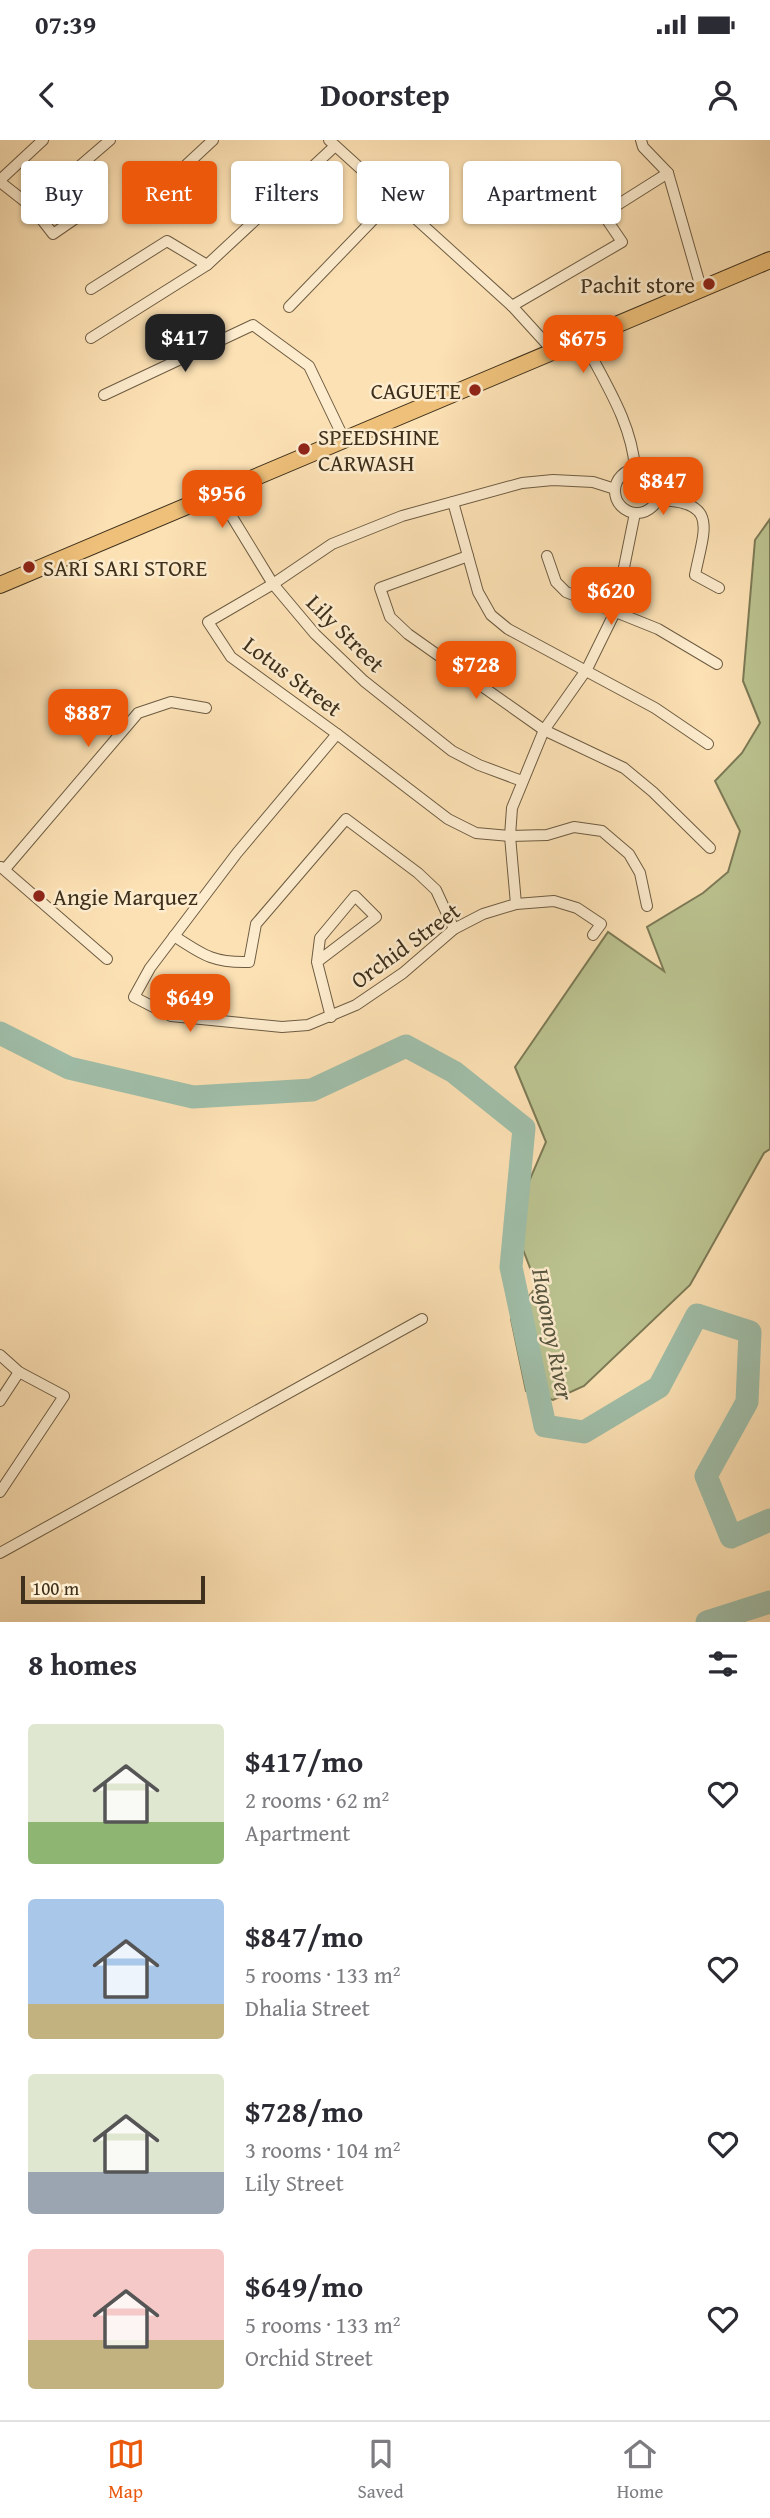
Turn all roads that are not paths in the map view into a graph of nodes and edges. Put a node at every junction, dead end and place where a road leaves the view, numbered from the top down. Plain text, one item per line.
1 (43, 140) edge
2 (110, 140) edge
3 (213, 140) edge
4 (641, 140) edge
5 (332, 143) edge
6 (86, 161) edge
7 (190, 161) edge
8 (357, 165) edge
9 (668, 173) junction
10 (0, 181) edge
11 (21, 198) edge
12 (45, 224) edge
13 (68, 224) edge
14 (369, 224) edge
15 (422, 224) edge
16 (770, 260) edge
17 (207, 265) junction
18 (701, 288) junction
19 (91, 289) dead end
20 (512, 306) junction
21 (289, 307) dead end
22 (91, 338) dead end
23 (582, 338) junction
24 (552, 351) junction
25 (104, 395) dead end
26 (344, 439) junction
27 (635, 469) junction
28 (615, 489) junction
29 (218, 494) junction
30 (657, 500) junction
31 (453, 502) junction
32 (635, 513) junction
33 (468, 556) junction
34 (547, 556) dead end
35 (273, 584) junction
36 (0, 585) edge
37 (719, 587) dead end
38 (615, 612) junction
39 (716, 664) dead end
40 (587, 669) junction
41 (206, 708) dead end
42 (544, 730) junction
43 (337, 734) junction
44 (708, 744) dead end
45 (522, 781) junction
46 (510, 836) junction
47 (710, 848) dead end
48 (3, 868) edge
49 (516, 904) junction
50 (648, 906) dead end
51 (454, 929) junction
52 (593, 935) dead end
53 (174, 936) junction
54 (107, 958) dead end
55 (317, 962) junction
56 (331, 1017) junction
57 (422, 1319) dead end
58 (0, 1354) edge
59 (19, 1372) junction
60 (0, 1401) edge
61 (0, 1492) edge
62 (0, 1553) edge

1 - 10 street
2 - 6 street
3 - 7 street
4 - 9 street
5 - 8 street
5 - 17 street
9 - 18 street
9 - 20 street
10 - 11 street
12 - 13 street
14 - 21 street
15 - 20 street
16 - 18 main road
17 - 19 street
17 - 22 street
18 - 23 main road
20 - 24 street
23 - 24 main road
23 - 27 street
24 - 26 main road
25 - 26 street
26 - 29 main road
27 - 28 street
27 - 30 street
28 - 31 street, Lotus Street
28 - 32 street
29 - 35 street, Lily Street
29 - 36 main road
30 - 32 street
30 - 37 street
31 - 33 street
31 - 35 street, Lotus Street
32 - 38 street
33 - 40 street
33 - 42 street
34 - 38 street
35 - 43 street, Lotus Street
35 - 45 street, Lily Street
38 - 39 street
38 - 40 street
40 - 42 street
40 - 44 street
41 - 48 street
42 - 45 street
42 - 47 street
43 - 46 street, Lotus Street
43 - 53 street, Orchid Street
45 - 46 street
46 - 49 street
46 - 50 street, Lotus Street
48 - 54 street
49 - 51 street, Orchid Street
49 - 52 street, Orchid Street
51 - 53 street
51 - 56 street, Orchid Street
53 - 56 street, Orchid Street
55 - 55 street
55 - 56 street
57 - 62 street
58 - 59 street
59 - 60 street
59 - 61 street

